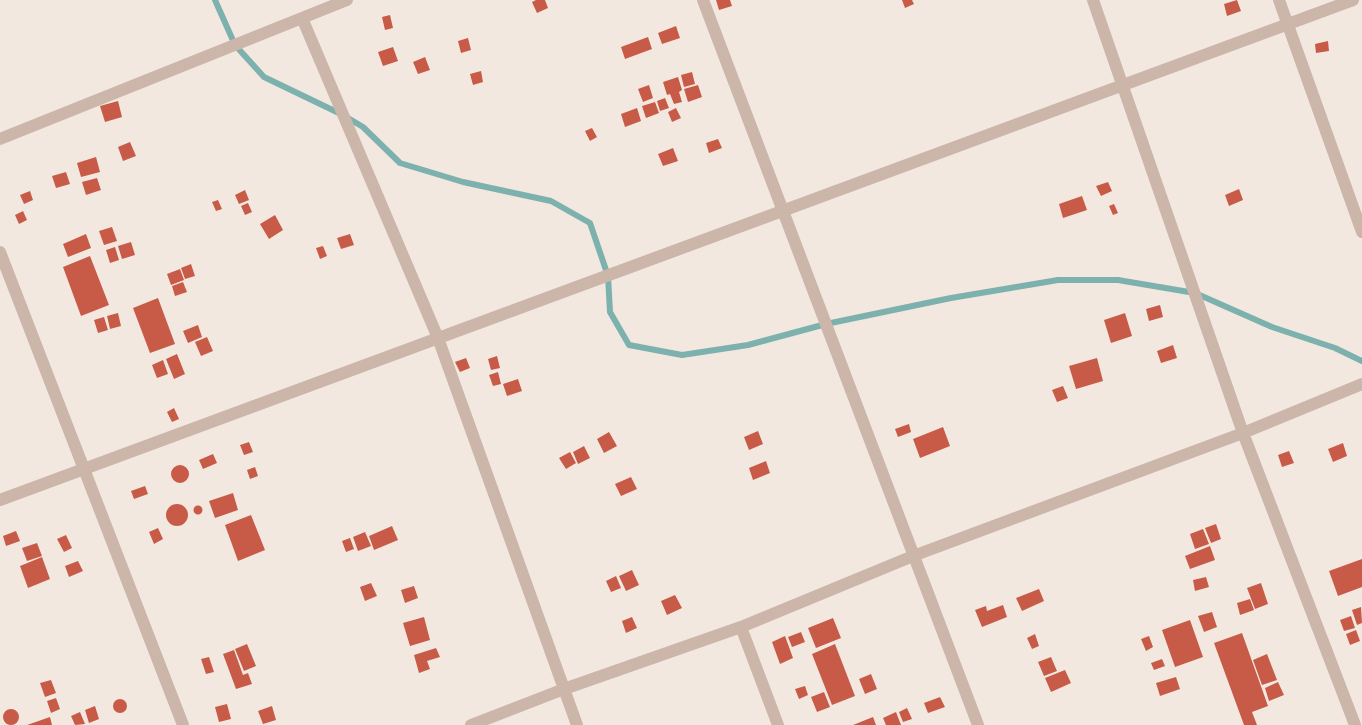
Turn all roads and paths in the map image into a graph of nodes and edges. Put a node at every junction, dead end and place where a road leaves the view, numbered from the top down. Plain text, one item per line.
1 (347, 0) edge
2 (703, 0) edge
3 (1093, 0) edge
4 (1279, 0) edge
5 (1353, 0) edge
6 (302, 18) junction
7 (1288, 24) junction
8 (1122, 85) junction
9 (0, 139) edge
10 (783, 211) junction
11 (1362, 232) edge
12 (0, 252) edge
13 (438, 338) junction
14 (1362, 384) edge
15 (1243, 434) junction
16 (84, 469) junction
17 (0, 500) edge
18 (913, 556) junction
19 (741, 627) junction
20 (564, 689) junction
21 (183, 725) edge
22 (471, 725) edge
23 (577, 725) edge
24 (778, 725) edge
25 (978, 725) edge
26 (1355, 725) edge

1 - 6 street
2 - 10 street
3 - 8 street
4 - 7 street
5 - 7 street
6 - 9 street
6 - 13 street
7 - 8 street
7 - 11 street
8 - 10 street
8 - 15 street
10 - 13 street
10 - 18 street
12 - 16 street
13 - 16 street
13 - 20 street
14 - 15 street
15 - 18 street
15 - 26 street
16 - 17 street
16 - 21 street
18 - 19 street
18 - 25 street
19 - 20 street
19 - 24 street
20 - 22 street
20 - 23 street

